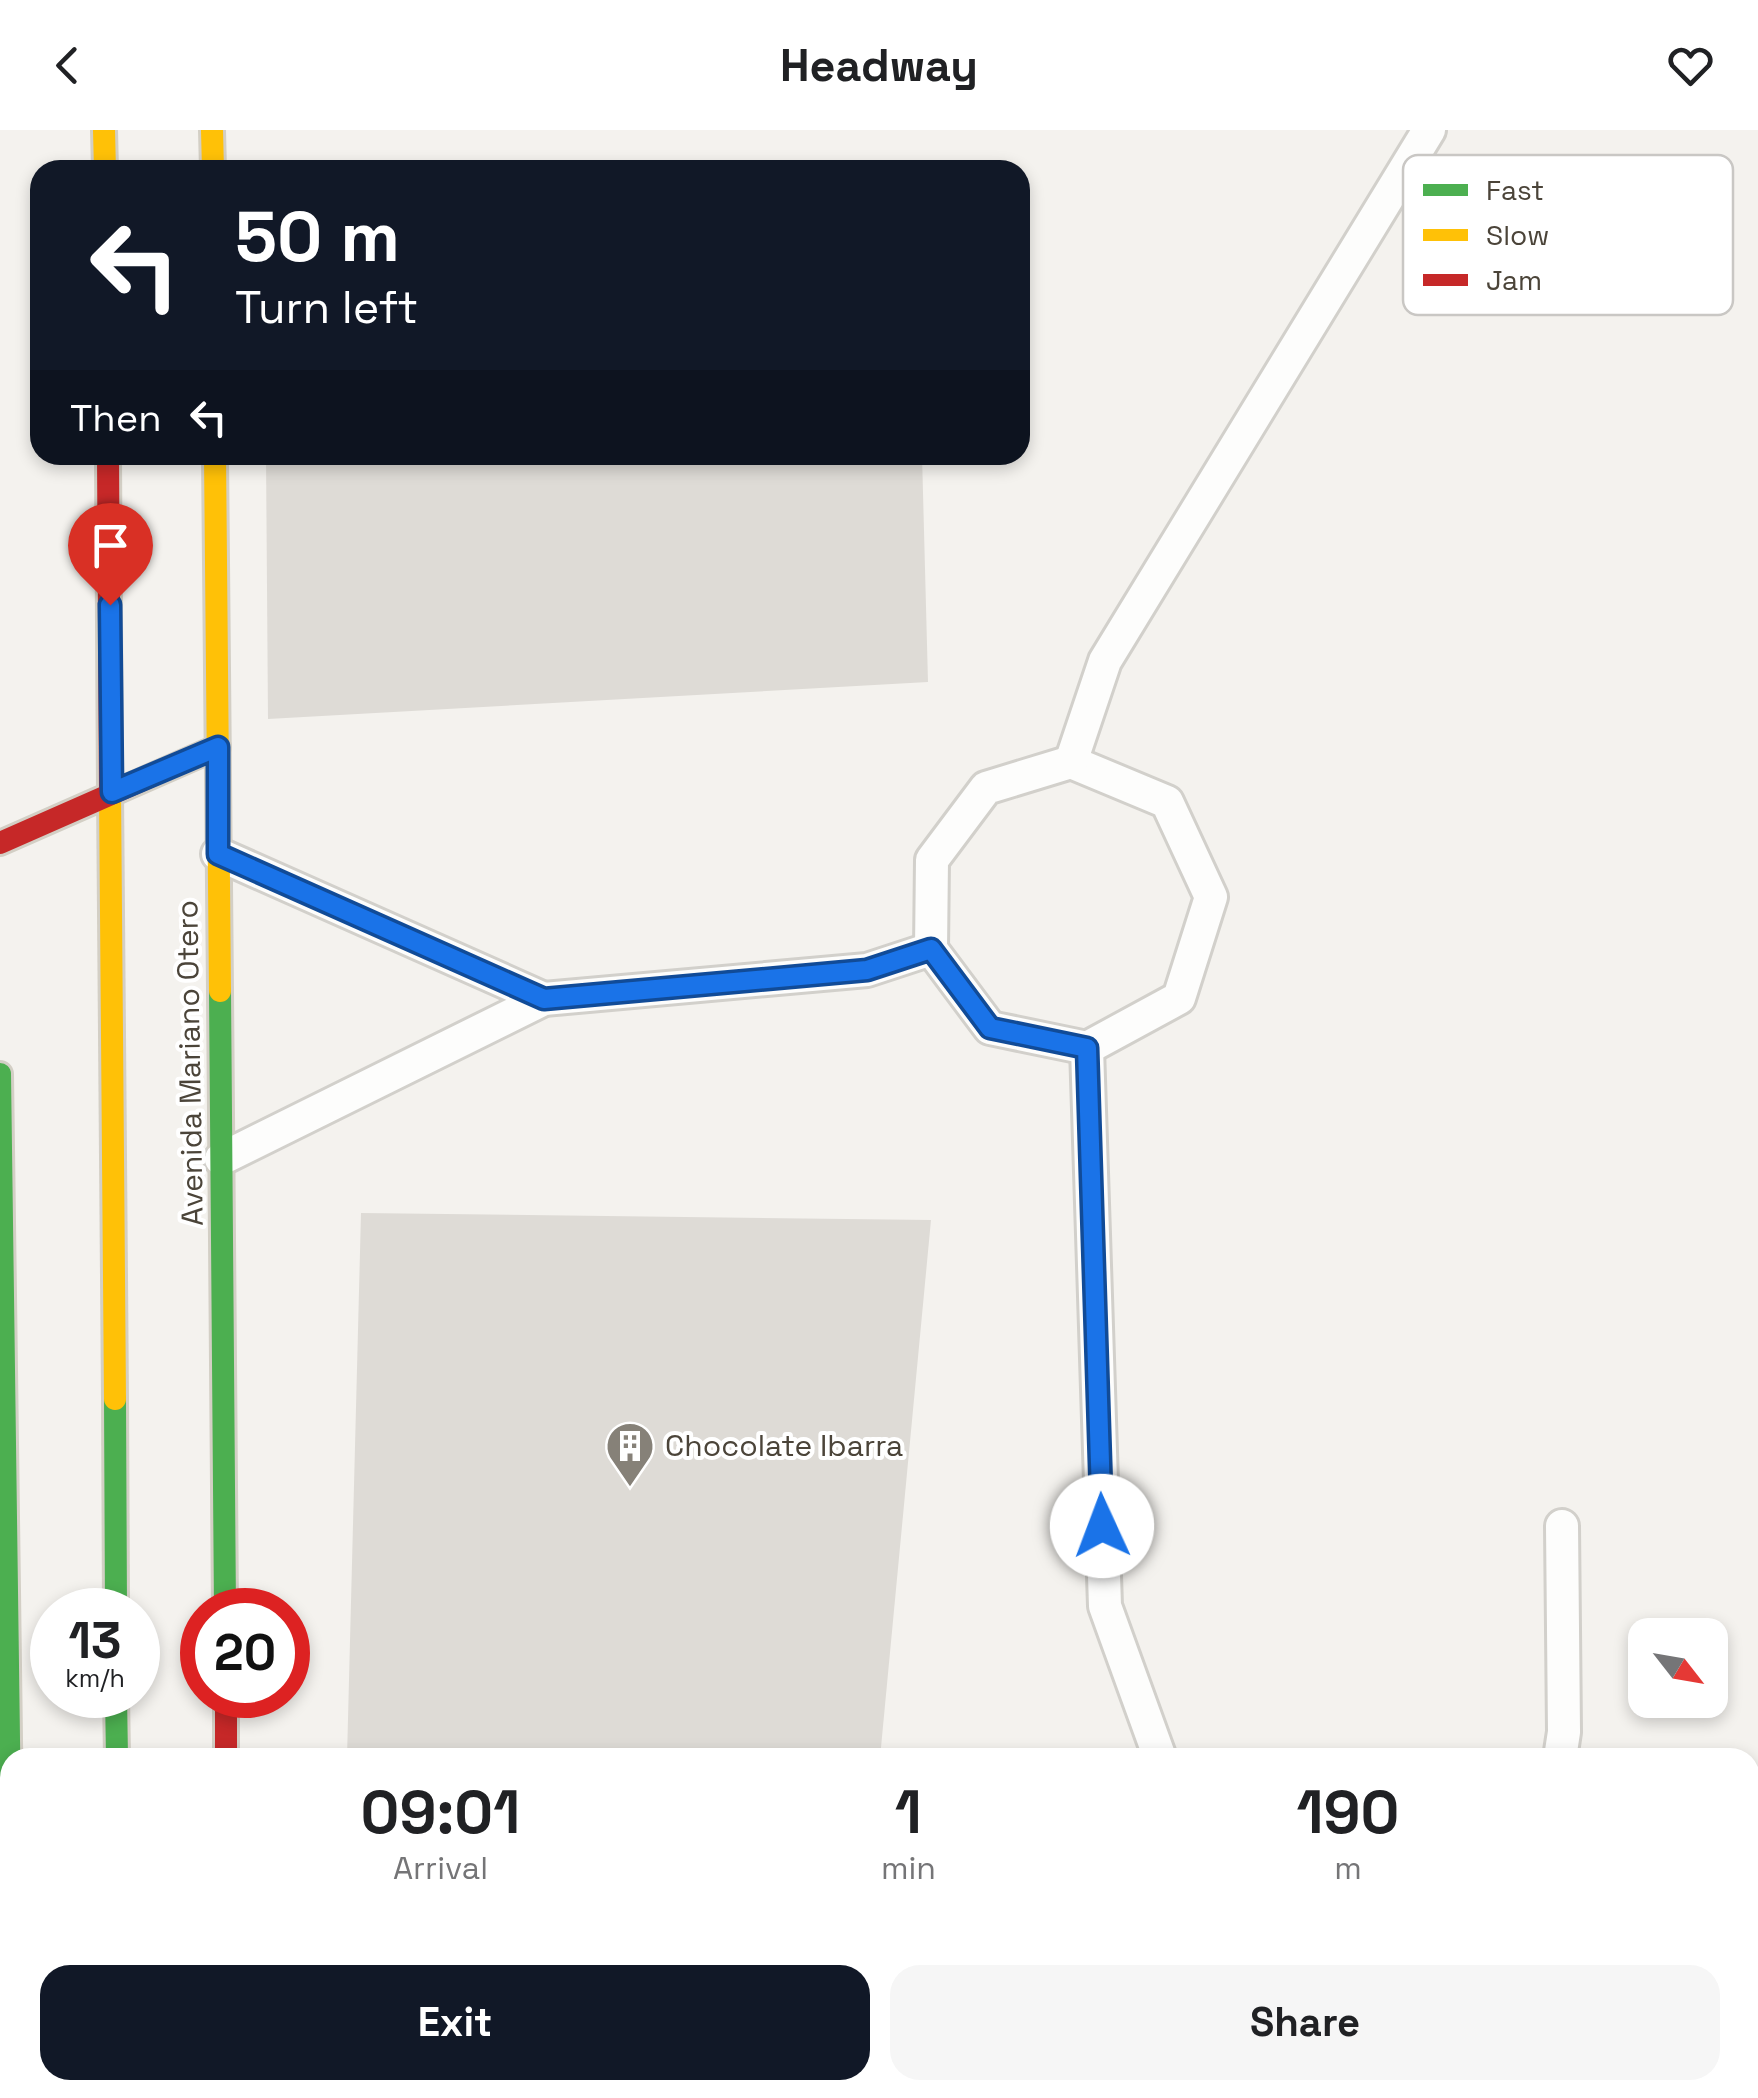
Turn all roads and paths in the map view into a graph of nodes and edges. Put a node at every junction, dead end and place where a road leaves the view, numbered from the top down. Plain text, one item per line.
1 (104, 130) edge
2 (212, 130) edge
3 (1429, 130) edge
4 (1414, 155) edge
5 (104, 160) edge
6 (213, 160) edge
7 (1403, 173) edge
8 (108, 465) edge
9 (215, 465) edge
10 (218, 747) junction
11 (1071, 762) junction
12 (112, 792) junction
13 (0, 843) edge
14 (218, 854) junction
15 (931, 949) junction
16 (544, 999) junction
17 (1087, 1048) junction
18 (0, 1074) edge
19 (222, 1159) junction
20 (1562, 1526) dead end
21 (116, 1588) edge
22 (225, 1588) edge
23 (116, 1718) edge
24 (226, 1718) edge
25 (9, 1748) edge
26 (117, 1748) edge
27 (226, 1748) edge
28 (1156, 1748) edge
29 (1562, 1748) edge

1 - 5 main road
2 - 6 main road
3 - 4 lane
7 - 11 lane
8 - 12 main road
9 - 10 main road, Avenida Mariano Otero
10 - 12 main road
10 - 14 main road, Avenida Mariano Otero
11 - 15 lane
11 - 17 lane
12 - 13 main road
12 - 21 main road
14 - 16 lane
14 - 19 main road, Avenida Mariano Otero
15 - 16 lane
15 - 17 lane
16 - 19 lane
17 - 28 lane
18 - 25 main road
19 - 22 main road, Avenida Mariano Otero
20 - 29 lane
23 - 26 main road
24 - 27 main road

